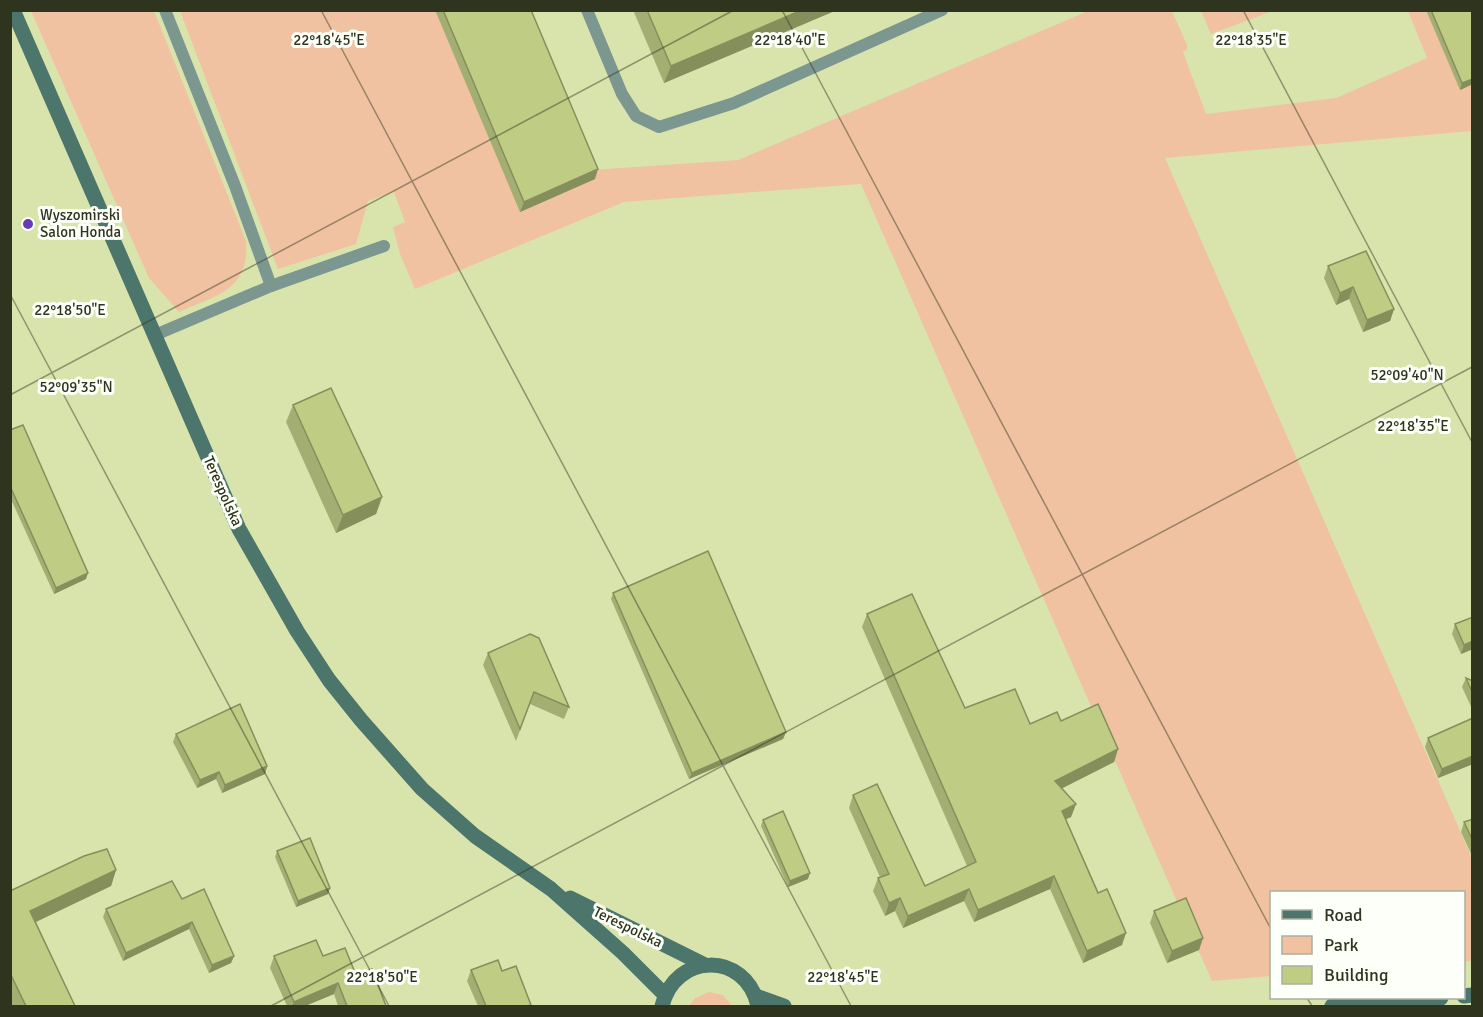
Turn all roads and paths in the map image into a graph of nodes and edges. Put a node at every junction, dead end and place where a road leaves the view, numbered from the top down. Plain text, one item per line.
1 (13, 10) edge
2 (165, 10) edge
3 (587, 10) edge
4 (942, 10) edge
5 (384, 246) dead end
6 (272, 286) junction
7 (155, 335) junction
8 (551, 889) junction
9 (705, 965) junction
10 (1427, 999) edge
11 (663, 1001) edge
12 (757, 1001) edge
13 (784, 1006) edge
14 (1332, 1006) edge

1 - 7 street, Terespolska
2 - 6 lane
3 - 4 lane
5 - 6 lane
6 - 7 lane
7 - 8 street, Terespolska
8 - 9 street, Terespolska
8 - 11 street, Terespolska
9 - 11 street
9 - 12 street, Terespolska
10 - 14 street
12 - 13 street

